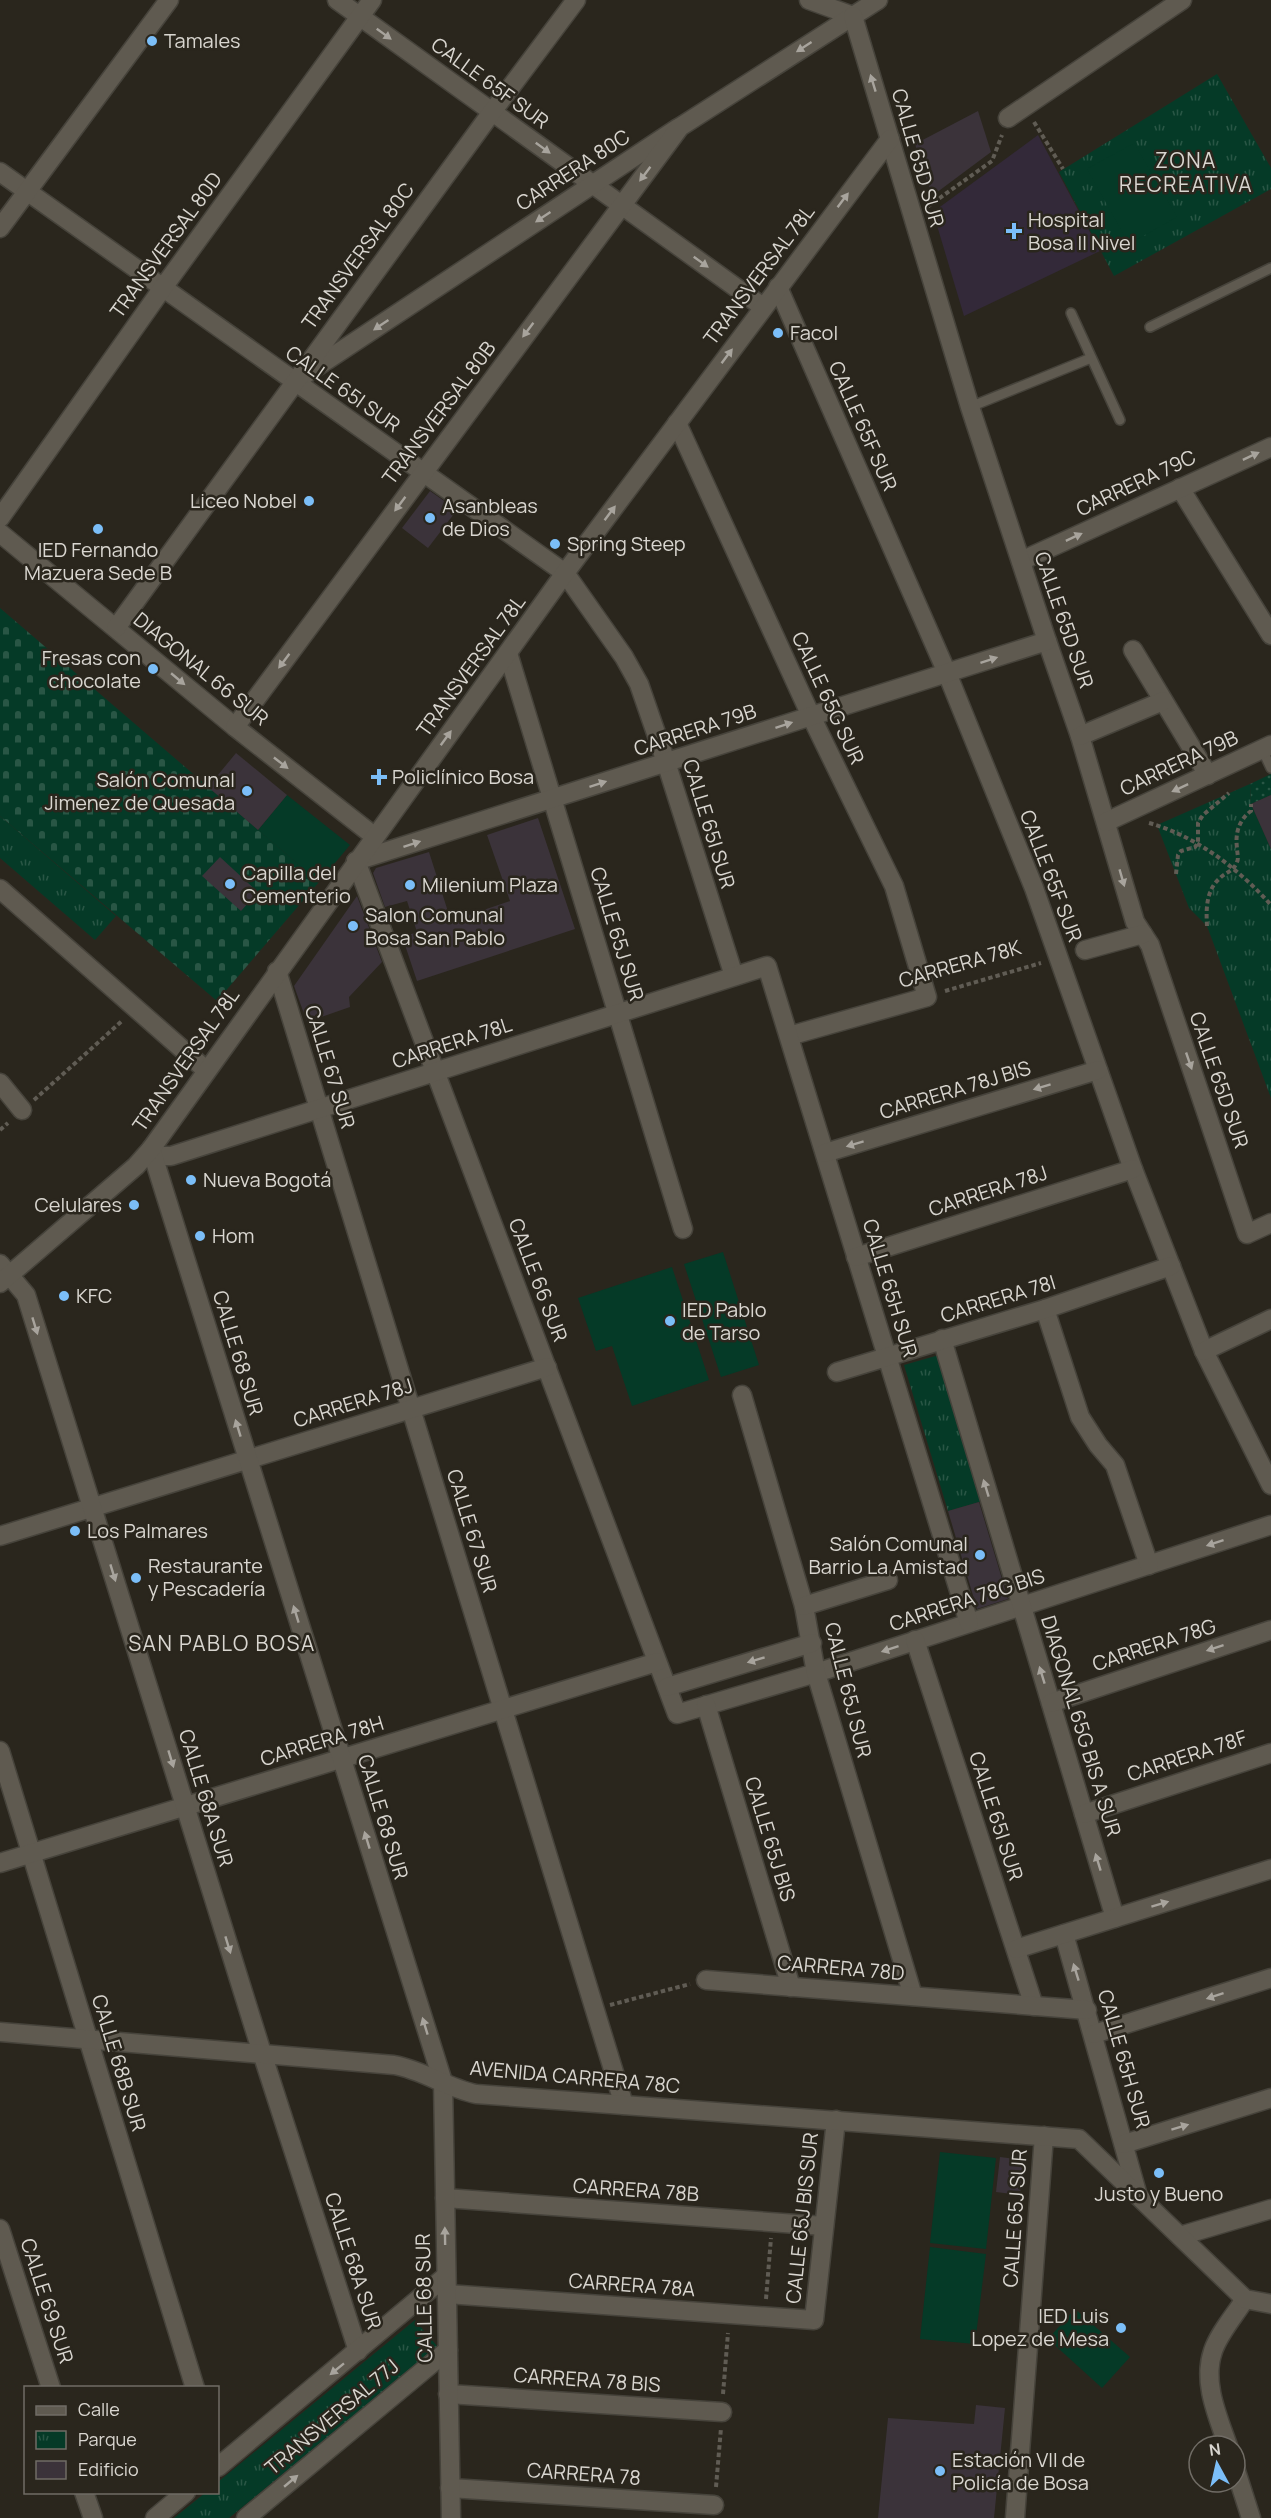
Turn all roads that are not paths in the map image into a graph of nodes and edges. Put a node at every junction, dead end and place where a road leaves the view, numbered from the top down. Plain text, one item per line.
1 (169, 0) edge
2 (337, 0) edge
3 (372, 0) edge
4 (576, 0) edge
5 (809, 0) edge
6 (878, 0) edge
7 (1182, 0) edge
8 (360, 16) junction
9 (853, 16) junction
10 (492, 112) junction
11 (1008, 118) road end
12 (680, 127) junction
13 (890, 139) junction
14 (0, 172) edge
15 (592, 184) junction
16 (26, 192) junction
17 (621, 205) junction
18 (0, 228) edge
19 (1271, 268) edge
20 (778, 287) junction
21 (162, 289) junction
22 (763, 307) junction
23 (1071, 313) dead end
24 (1150, 327) dead end
25 (1091, 358) junction
26 (294, 382) junction
27 (970, 406) junction
28 (1120, 420) dead end
29 (677, 423) junction
30 (1271, 447) edge
31 (423, 473) junction
32 (1180, 488) junction
33 (0, 518) edge
34 (0, 533) edge
35 (1021, 561) junction
36 (566, 573) junction
37 (116, 628) junction
38 (1271, 635) edge
39 (1047, 641) junction
40 (1133, 650) dead end
41 (508, 653) junction
42 (947, 673) junction
43 (1163, 701) junction
44 (811, 716) junction
45 (235, 727) junction
46 (1080, 736) junction
47 (1267, 747) edge
48 (666, 762) junction
49 (1271, 768) edge
50 (1208, 775) junction
51 (553, 799) junction
52 (1106, 822) junction
53 (375, 836) junction
54 (356, 861) junction
55 (0, 889) edge
56 (1143, 934) junction
57 (1085, 950) dead end
58 (767, 966) joint
59 (277, 971) junction
60 (734, 976) junction
61 (927, 997) joint
62 (618, 1014) junction
63 (789, 1036) junction
64 (206, 1070) junction
65 (1098, 1070) junction
66 (435, 1072) junction
67 (0, 1083) edge
68 (22, 1110) road end
69 (320, 1110) junction
70 (151, 1149) junction
71 (825, 1153) junction
72 (1133, 1169) junction
73 (1271, 1223) edge
74 (683, 1228) dead end
75 (856, 1257) junction
76 (1171, 1266) junction
77 (3, 1274) edge
78 (1045, 1309) junction
79 (1271, 1319) edge
80 (942, 1339) junction
81 (1204, 1351) junction
82 (887, 1356) junction
83 (547, 1367) junction
84 (837, 1372) dead end
85 (742, 1395) dead end
86 (411, 1408) junction
87 (248, 1459) junction
88 (1266, 1461) edge
89 (1271, 1485) edge
90 (92, 1508) junction
91 (1271, 1525) edge
92 (0, 1536) edge
93 (1149, 1565) junction
94 (888, 1580) dead end
95 (804, 1606) junction
96 (1021, 1606) junction
97 (969, 1623) junction
98 (1271, 1630) edge
99 (915, 1640) junction
100 (812, 1643) junction
101 (657, 1662) junction
102 (816, 1672) junction
103 (667, 1687) junction
104 (1051, 1703) junction
105 (706, 1705) junction
106 (503, 1709) junction
107 (676, 1714) joint
108 (0, 1751) edge
109 (1271, 1753) edge
110 (341, 1758) junction
111 (186, 1806) junction
112 (1084, 1814) junction
113 (31, 1853) junction
114 (0, 1863) edge
115 (1271, 1869) edge
116 (1115, 1918) junction
117 (1064, 1934) junction
118 (1016, 1949) junction
119 (1271, 1978) edge
120 (706, 1980) road end
121 (791, 1987) junction
122 (913, 1996) junction
123 (1034, 2006) junction
124 (1087, 2010) junction
125 (0, 2032) edge
126 (1094, 2034) junction
127 (87, 2039) junction
128 (262, 2054) junction
129 (442, 2082) junction
130 (1271, 2098) edge
131 (624, 2105) junction
132 (836, 2120) junction
133 (1044, 2136) junction
134 (1124, 2144) junction
135 (1138, 2196) junction
136 (445, 2198) junction
137 (1271, 2209) edge
138 (824, 2226) junction
139 (0, 2229) edge
140 (1180, 2236) junction
141 (446, 2285) junction
142 (1245, 2300) junction
143 (1271, 2304) edge
144 (814, 2320) joint
145 (448, 2350) junction
146 (358, 2351) junction
147 (50, 2386) edge
148 (194, 2386) edge
149 (448, 2394) junction
150 (722, 2412) dead end
151 (1224, 2434) edge
152 (219, 2463) edge
153 (450, 2488) junction
154 (84, 2494) edge
155 (185, 2494) edge
156 (1243, 2494) edge
157 (714, 2505) dead end
158 (253, 2517) edge
159 (93, 2518) edge
160 (155, 2518) edge
161 (451, 2518) edge
162 (1015, 2518) edge
163 (1251, 2518) edge

1 - 16 street
2 - 8 street, CALLE 65F SUR
3 - 8 street, TRANSVERSAL 80D
4 - 10 street, TRANSVERSAL 80C
5 - 9 street
6 - 9 street, CARRERA 80C
7 - 11 street
8 -> 10 street, CALLE 65F SUR
8 - 21 street, TRANSVERSAL 80D
9 -> 12 street, CARRERA 80C
13 -> 9 street, CALLE 65D SUR
10 -> 15 street, CALLE 65F SUR
10 - 26 street, TRANSVERSAL 80C
12 - 15 street, CARRERA 80C
12 -> 17 street, TRANSVERSAL 80B
20 -> 13 street, TRANSVERSAL 78L
13 - 27 street, CALLE 65D SUR
14 - 16 street, CALLE 65I SUR
15 - 17 street, CALLE 65F SUR
15 -> 26 street, CARRERA 80C
16 - 18 street
16 - 21 street, CALLE 65I SUR
17 -> 22 street, CALLE 65F SUR
17 -> 31 street, TRANSVERSAL 80B
19 - 24 lane
20 - 22 street, TRANSVERSAL 78L
20 - 42 street, CALLE 65F SUR
21 - 26 street, CALLE 65I SUR
21 - 33 street, TRANSVERSAL 80D
29 -> 22 street, TRANSVERSAL 78L
23 - 25 lane
25 - 27 lane
25 - 28 lane
26 - 31 street, CALLE 65I SUR
26 - 37 street, TRANSVERSAL 80C
27 - 35 street, CALLE 65D SUR
36 -> 29 street, TRANSVERSAL 78L
29 - 44 street, CALLE 65G SUR
32 -> 30 street, CARRERA 79C
31 - 36 street, CALLE 65I SUR
31 -> 45 street, TRANSVERSAL 80B
35 -> 32 street, CARRERA 79C
32 - 38 street
34 - 37 street, DIAGONAL 66 SUR
35 - 39 street, CALLE 65D SUR
36 - 41 street, TRANSVERSAL 78L
36 - 48 street, CALLE 65I SUR
37 -> 45 street, DIAGONAL 66 SUR
42 -> 39 street, CARRERA 79B
39 - 46 street, CALLE 65D SUR
40 - 43 street
41 - 51 street, CALLE 65J SUR
53 -> 41 street, TRANSVERSAL 78L
42 - 44 street, CARRERA 79B
42 - 65 street, CALLE 65F SUR
43 - 46 street
43 - 50 street
48 -> 44 street, CARRERA 79B
44 - 61 street, CALLE 65G SUR
45 -> 53 street, DIAGONAL 66 SUR
46 - 52 street, CALLE 65D SUR
47 - 49 lane
47 - 50 street, CARRERA 79B
51 -> 48 street, CARRERA 79B
48 - 60 street, CALLE 65I SUR
50 -> 52 street, CARRERA 79B
54 -> 51 street, CARRERA 79B
51 - 62 street, CALLE 65J SUR
52 -> 56 street, CALLE 65D SUR
53 - 54 street, TRANSVERSAL 78L
54 - 59 street, TRANSVERSAL 78L
54 - 66 street, CALLE 66 SUR
55 - 64 street
56 - 57 street
56 -> 73 street, CALLE 65D SUR
58 - 60 street, CARRERA 78L
58 - 63 street, CALLE 65H SUR
59 - 64 street, TRANSVERSAL 78L
59 - 69 street, CALLE 67 SUR
60 - 62 street, CARRERA 78L
61 - 63 street, CARRERA 78K
62 - 66 street, CARRERA 78L
62 - 74 street, CALLE 65J SUR
63 - 71 street, CALLE 65H SUR
64 - 70 street, TRANSVERSAL 78L
65 -> 71 street, CARRERA 78J BIS
65 - 72 street, CALLE 65F SUR
66 - 69 street, CARRERA 78L
66 - 83 street, CALLE 66 SUR
67 - 68 street
69 - 70 street, CARRERA 78L
69 - 86 street, CALLE 67 SUR
70 - 77 street, TRANSVERSAL 78L
87 -> 70 street, CALLE 68 SUR
71 - 75 street, CALLE 65H SUR
72 - 75 street, CARRERA 78J
72 - 76 street, CALLE 65F SUR
75 - 82 street, CALLE 65H SUR
76 - 78 street, CARRERA 78I
76 - 81 street, CALLE 65F SUR
77 -> 90 street, CALLE 68A SUR
78 - 80 street, CARRERA 78I
78 - 93 street
79 - 81 street
80 - 82 street, CARRERA 78I
96 -> 80 street, DIAGONAL 65G BIS A SUR
81 - 88 street, CALLE 65F SUR
82 - 84 street, CARRERA 78I
82 - 97 street, CALLE 65H SUR
83 - 86 street, CARRERA 78J
83 - 101 street, CALLE 66 SUR
85 - 95 street, CALLE 65J SUR
86 - 87 street, CARRERA 78J
86 - 106 street, CALLE 67 SUR
87 - 90 street, CARRERA 78J
110 -> 87 street, CALLE 68 SUR
88 - 89 street, CALLE 65F SUR
90 - 92 street, CARRERA 78J
90 -> 111 street, CALLE 68A SUR
91 -> 93 street, CARRERA 78G BIS
93 - 96 street, CARRERA 78G BIS
94 - 95 street
95 - 100 street, CALLE 65J SUR
96 - 97 street, CARRERA 78G BIS
104 -> 96 street, DIAGONAL 65G BIS A SUR
97 - 99 street, CARRERA 78G BIS
98 -> 104 street, CARRERA 78G
99 -> 102 street, CARRERA 78G BIS
99 - 118 street, CALLE 65I SUR
100 - 102 street, CALLE 65J SUR
100 -> 103 street
101 - 103 street, CALLE 66 SUR
101 - 106 street, CARRERA 78H
102 - 105 street, CARRERA 78G BIS
102 - 122 street, CALLE 65J SUR
103 - 107 street, CALLE 66 SUR
104 - 112 street, DIAGONAL 65G BIS A SUR
105 - 107 street, CARRERA 78G BIS
105 - 121 street, CALLE 65J BIS
106 - 110 street, CARRERA 78H
106 - 131 street, CALLE 67 SUR
108 - 113 street, CALLE 68B SUR
109 - 112 street, CARRERA 78F
110 - 111 street, CARRERA 78H
129 -> 110 street, CALLE 68 SUR
111 - 113 street, CARRERA 78H
111 -> 128 street, CALLE 68A SUR
116 -> 112 street, DIAGONAL 65G BIS A SUR
113 - 114 street, CARRERA 78H
113 - 127 street, CALLE 68B SUR
116 -> 115 street
116 - 117 street
117 - 118 street
124 -> 117 street, CALLE 65H SUR
118 - 123 street, CALLE 65I SUR
119 -> 126 street
120 - 121 street, CARRERA 78D
121 - 122 street, CARRERA 78D
122 - 123 street, CARRERA 78D
123 - 124 street, CARRERA 78D
124 - 126 street, CALLE 65H SUR
125 - 127 street, AVENIDA CARRERA 78C
126 - 134 street, CALLE 65H SUR
127 - 128 street, AVENIDA CARRERA 78C
127 - 148 street, CALLE 68B SUR
128 - 129 street, AVENIDA CARRERA 78C
128 - 146 street, CALLE 68A SUR
129 - 131 street, AVENIDA CARRERA 78C
129 - 136 street, CALLE 68 SUR
134 -> 130 street
131 - 132 street, AVENIDA CARRERA 78C
132 - 133 street, AVENIDA CARRERA 78C
132 - 138 street, CALLE 65J BIS SUR
133 - 135 street, AVENIDA CARRERA 78C
133 - 162 street, CALLE 65J SUR
134 - 135 street, CALLE 65H SUR
135 - 140 street
136 - 138 street, CARRERA 78B
141 -> 136 street, CALLE 68 SUR
137 - 140 street
138 - 144 street, CALLE 65J BIS SUR
139 - 147 street, CALLE 69 SUR
140 - 142 street
141 - 144 street, CARRERA 78A
141 - 145 street, CALLE 68 SUR
141 - 146 street, TRANSVERSAL 77J
142 - 143 street
142 - 151 street
145 - 149 street, CALLE 68 SUR
158 -> 145 street, TRANSVERSAL 77J
146 -> 152 street, TRANSVERSAL 77J
149 - 150 street, CARRERA 78 BIS
149 - 153 street, CALLE 68 SUR
153 - 157 street, CARRERA 78
153 - 161 street, CALLE 68 SUR
154 - 159 street
155 - 160 street
156 - 163 street

